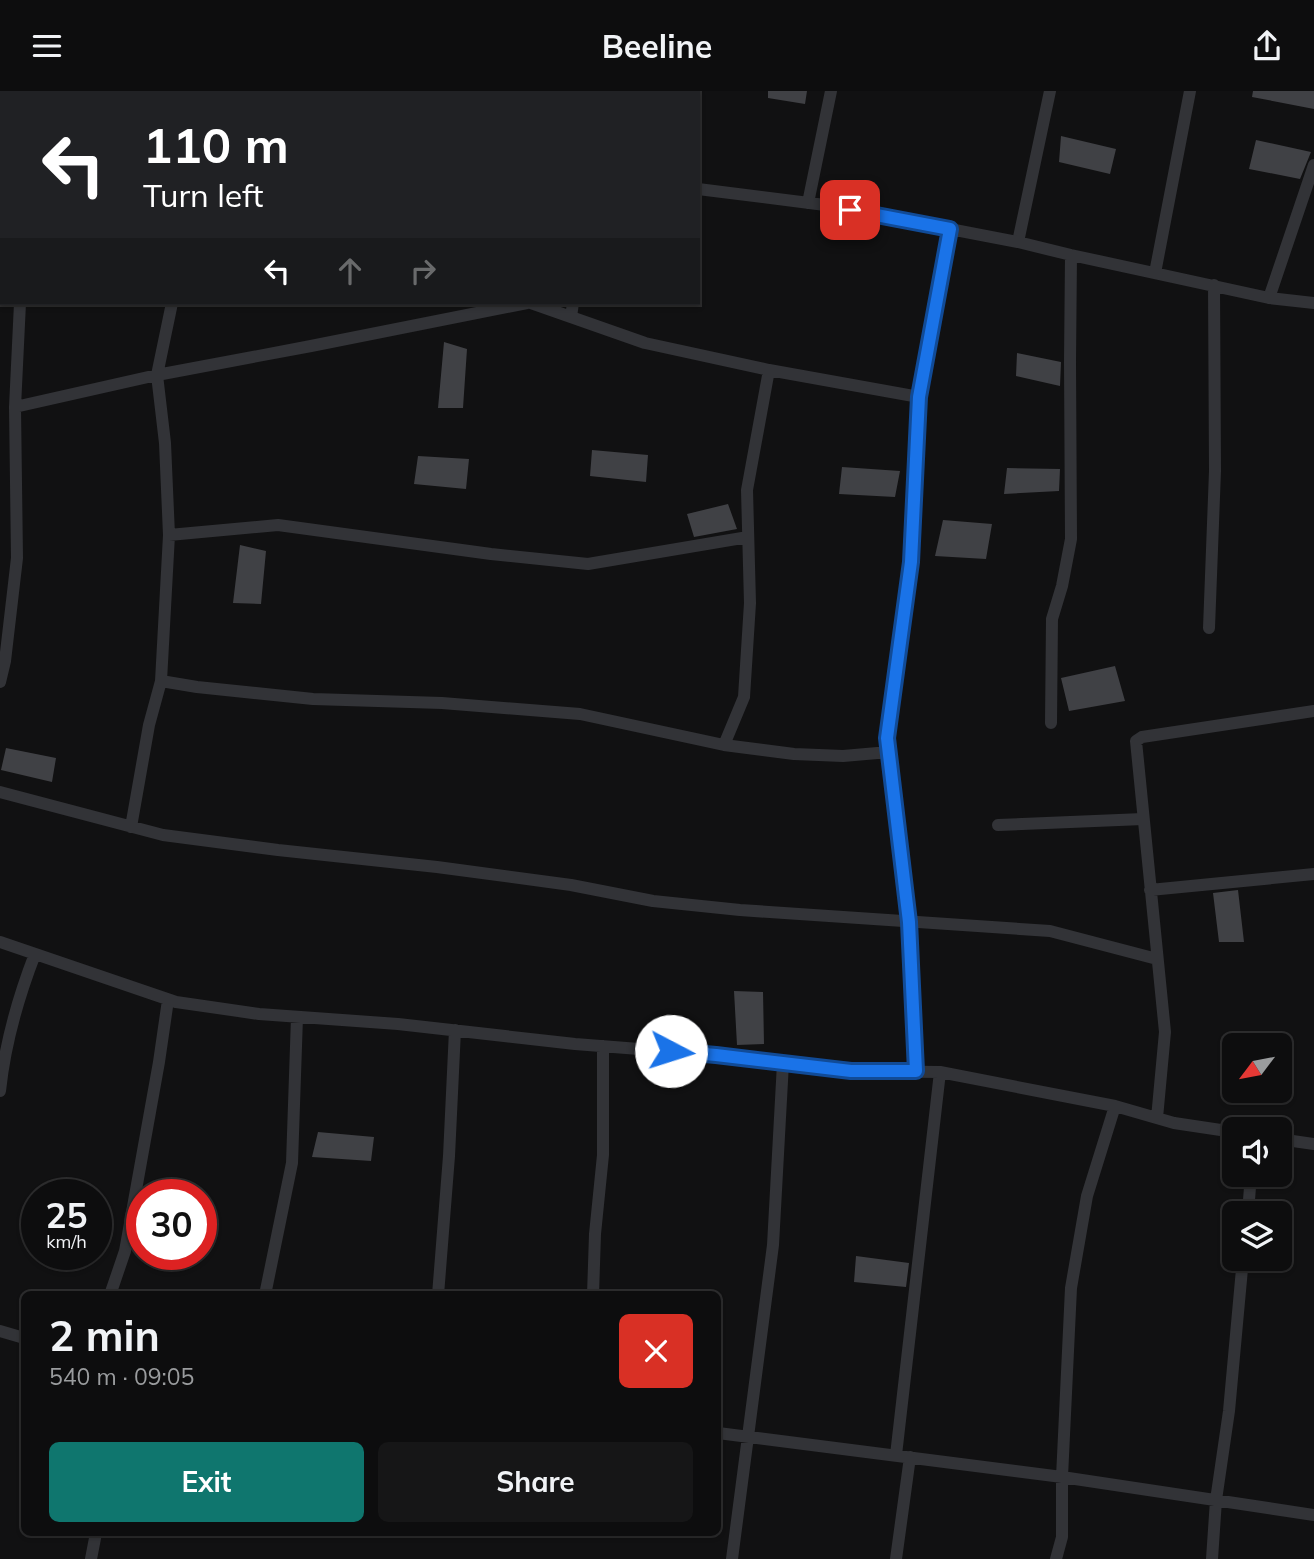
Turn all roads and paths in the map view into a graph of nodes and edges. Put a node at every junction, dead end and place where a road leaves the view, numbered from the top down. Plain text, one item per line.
1 (831, 91) edge
2 (1050, 91) edge
3 (1190, 91) edge
4 (1314, 165) edge
5 (700, 189) edge
6 (808, 203) junction
7 (950, 229) junction
8 (1018, 241) junction
9 (1071, 255) junction
10 (1155, 273) junction
11 (1214, 285) junction
12 (1269, 297) junction
13 (1314, 303) edge
14 (20, 305) edge
15 (172, 305) edge
16 (519, 305) edge
17 (535, 305) edge
18 (573, 305) edge
19 (571, 317) junction
20 (768, 370) junction
21 (157, 375) junction
22 (919, 397) junction
23 (15, 407) junction
24 (169, 535) junction
25 (748, 537) junction
26 (1209, 628) dead end
27 (161, 681) junction
28 (0, 682) edge
29 (1314, 711) edge
30 (1051, 723) dead end
31 (724, 745) junction
32 (889, 752) junction
33 (0, 792) edge
34 (1143, 818) junction
35 (998, 825) dead end
36 (131, 827) junction
37 (1314, 874) edge
38 (1150, 890) junction
39 (909, 922) junction
40 (0, 942) edge
41 (35, 954) junction
42 (1157, 959) junction
43 (168, 1000) junction
44 (297, 1017) junction
45 (455, 1030) junction
46 (603, 1046) junction
47 (782, 1063) junction
48 (916, 1071) junction
49 (940, 1072) junction
50 (0, 1091) edge
51 (1115, 1106) junction
52 (1157, 1118) junction
53 (1222, 1130) edge
54 (1292, 1141) edge
55 (1314, 1144) edge
56 (1242, 1271) edge
57 (111, 1291) edge
58 (266, 1291) edge
59 (438, 1291) edge
60 (593, 1291) edge
61 (0, 1331) edge
62 (21, 1337) edge
63 (721, 1433) edge
64 (748, 1436) junction
65 (896, 1455) junction
66 (911, 1457) junction
67 (1062, 1477) junction
68 (1216, 1500) junction
69 (1314, 1515) edge
70 (95, 1536) edge
71 (91, 1559) edge
72 (732, 1559) edge
73 (896, 1559) edge
74 (1056, 1559) edge
75 (1212, 1559) edge

1 - 6 street
2 - 8 street
3 - 10 street
4 - 12 street
5 - 6 street
6 - 7 street
7 - 8 street
7 - 22 street
8 - 9 street
9 - 10 street
9 - 30 street
10 - 11 street
11 - 12 street
11 - 26 street
12 - 13 street
14 - 23 street
15 - 21 street
16 - 21 street
17 - 19 street
18 - 19 street
19 - 20 street
20 - 22 street
20 - 25 street
21 - 23 street
21 - 24 street
22 - 32 street
23 - 28 street
24 - 25 street
24 - 27 street
25 - 31 street
27 - 31 street
27 - 36 street
29 - 34 street
31 - 32 street
32 - 39 street
33 - 36 street
34 - 35 street
34 - 38 street
36 - 39 street
37 - 38 street
38 - 42 street
39 - 42 street
39 - 48 street
40 - 41 street
41 - 43 street
41 - 50 street
42 - 52 street
43 - 44 street
43 - 57 street
44 - 45 street
44 - 58 street
45 - 46 street
45 - 59 street
46 - 47 street
46 - 60 street
47 - 48 street
47 - 64 street
48 - 49 street
49 - 51 street
49 - 65 street
51 - 52 street
51 - 67 street
52 - 53 street
54 - 55 street
56 - 68 street
61 - 62 street
63 - 64 street
64 - 65 street
64 - 72 street
65 - 66 street
66 - 67 street
66 - 73 street
67 - 68 street
67 - 74 street
68 - 69 street
68 - 75 street
70 - 71 street

